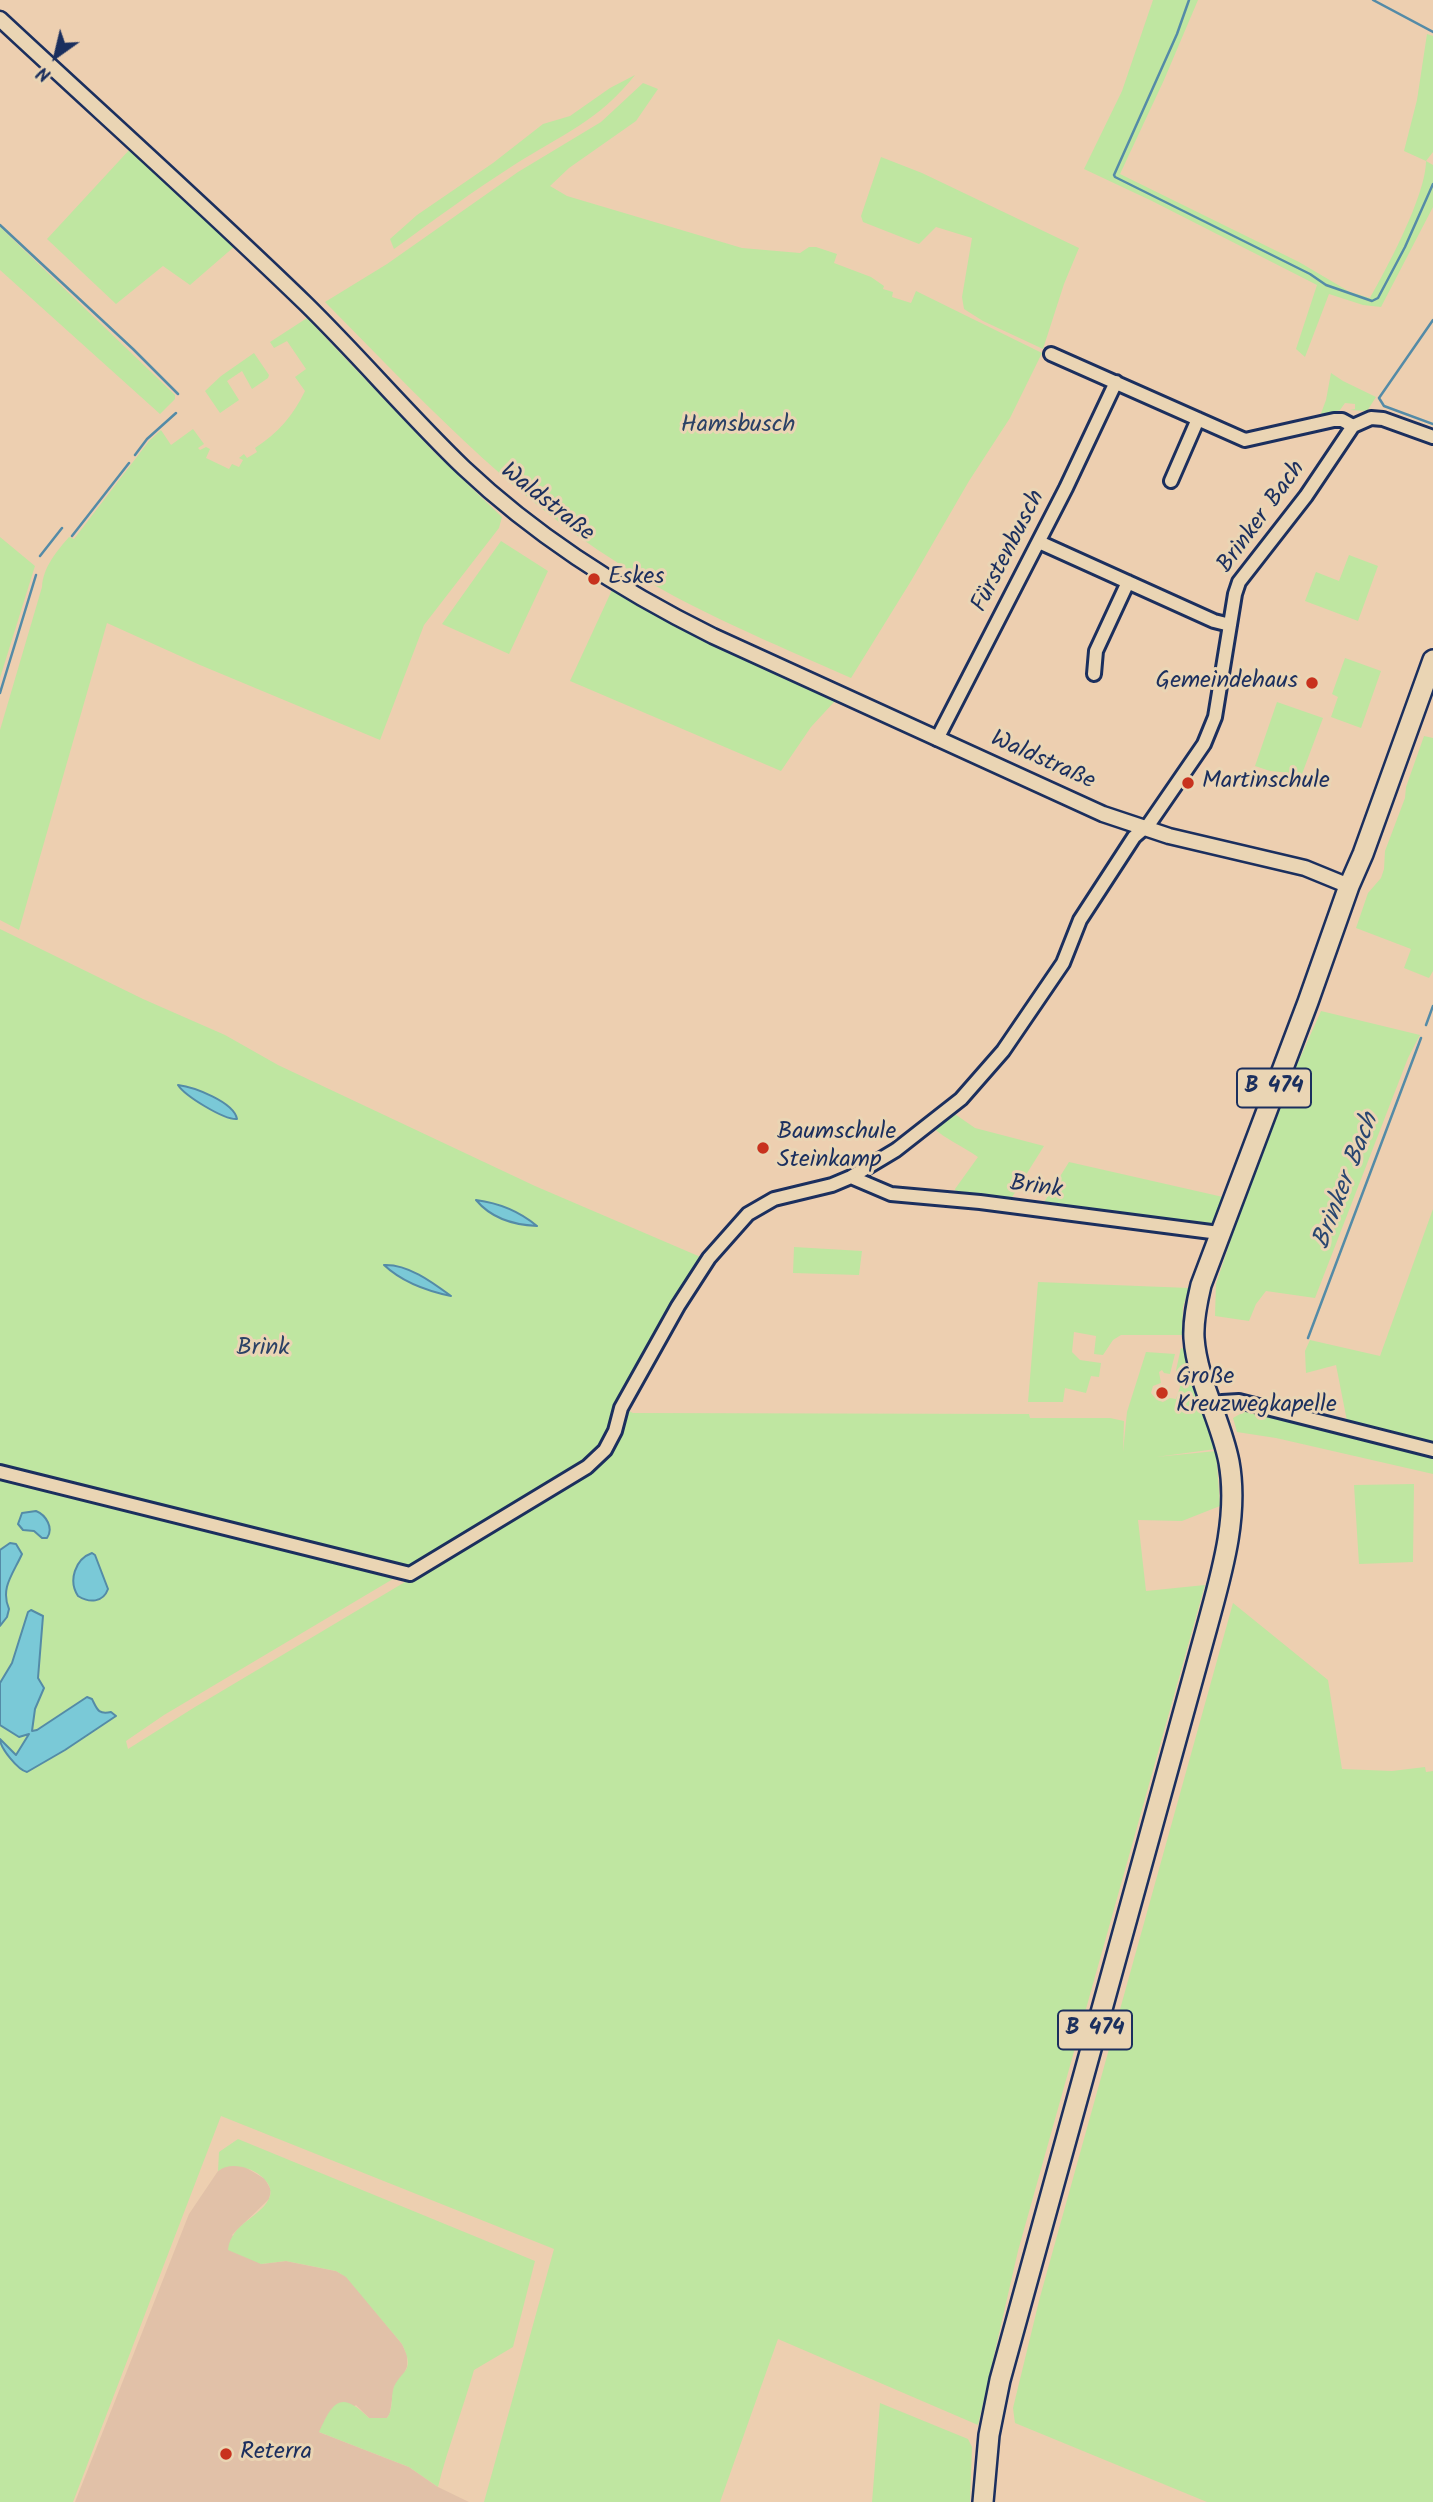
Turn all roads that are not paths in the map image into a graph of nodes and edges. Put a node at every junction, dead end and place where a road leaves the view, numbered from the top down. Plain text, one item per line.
1 (0, 19) edge
2 (1051, 354) dead end
3 (1116, 382) junction
4 (1198, 419) junction
5 (1353, 426) junction
6 (1433, 437) edge
7 (1171, 481) dead end
8 (1039, 542) junction
9 (1128, 582) junction
10 (1230, 625) junction
11 (1433, 660) edge
12 (1094, 674) dead end
13 (937, 739) junction
14 (1143, 829) junction
15 (1349, 886) junction
16 (851, 1177) junction
17 (1219, 1233) junction
18 (1213, 1405) junction
19 (1433, 1450) edge
20 (0, 1472) edge
21 (983, 2502) edge

1 - 13 street, Waldstraße
2 - 3 street
3 - 4 street
3 - 8 street, Fürstenbusch
4 - 5 street
4 - 7 street
5 - 6 street
5 - 10 street, Brinker Bach
8 - 9 street
8 - 13 street, Fürstenbusch
9 - 10 street
9 - 12 street
10 - 14 street, Brinker Bach
11 - 15 main road, B 474
13 - 14 street, Waldstraße
14 - 15 street, Waldstraße
14 - 16 street, Brinker Bach
15 - 17 main road, B 474
16 - 17 street, Brink
16 - 20 street, Brinker Bach
17 - 18 main road, B 474
18 - 19 street
18 - 21 main road, B 474

